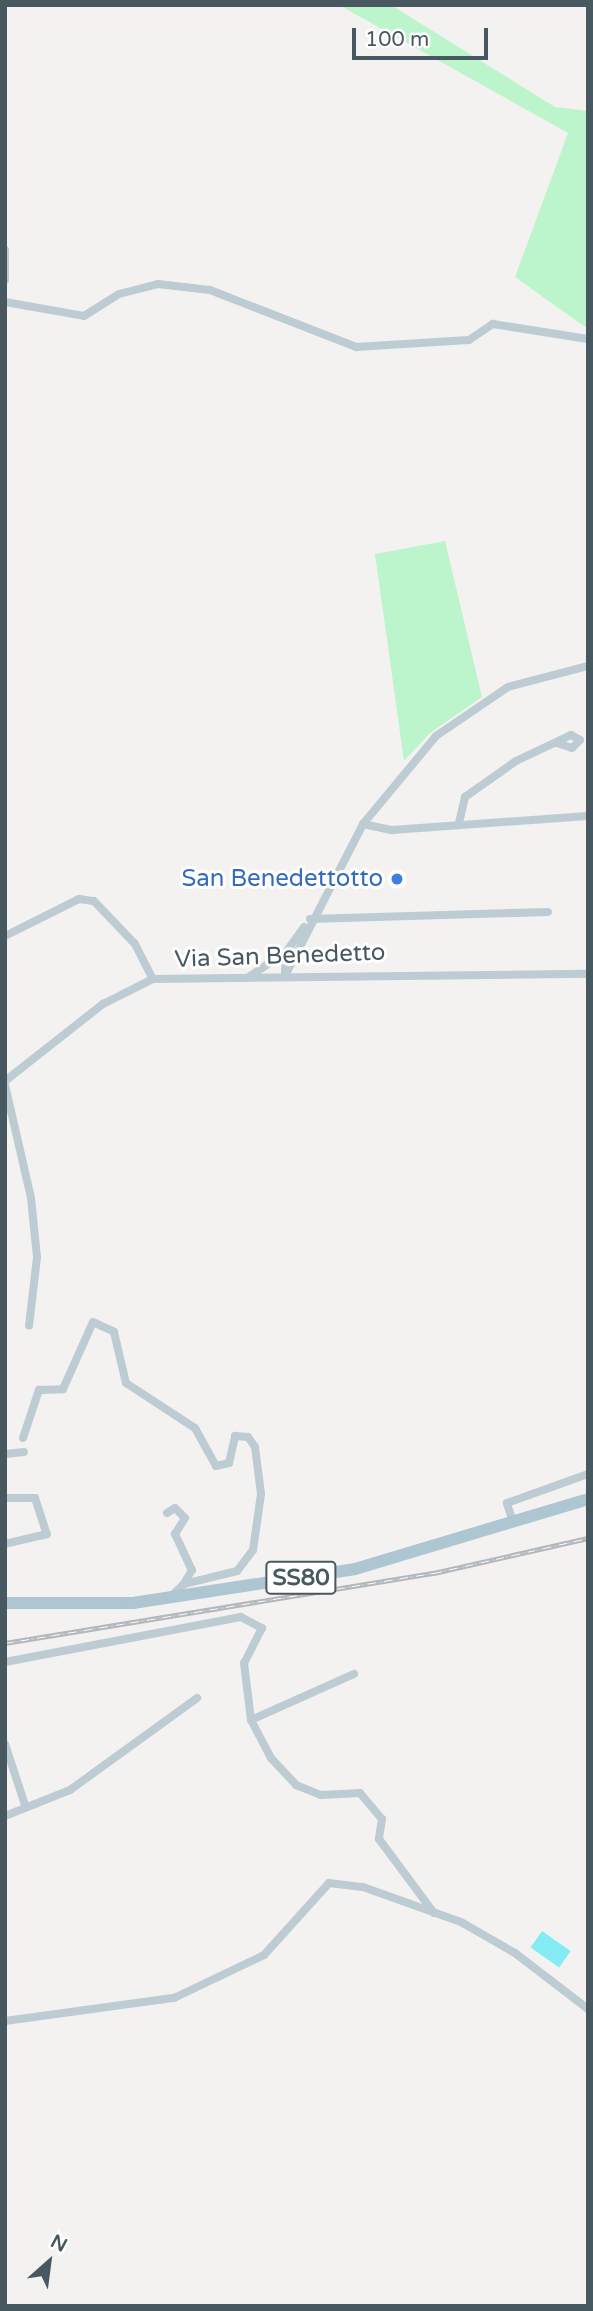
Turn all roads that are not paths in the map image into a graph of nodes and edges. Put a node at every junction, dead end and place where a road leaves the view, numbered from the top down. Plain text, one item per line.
1 (5, 250) edge
2 (5, 280) edge
3 (5, 302) edge
4 (588, 339) edge
5 (588, 666) edge
6 (557, 743) dead end
7 (588, 816) edge
8 (459, 823) junction
9 (363, 824) junction
10 (548, 912) dead end
11 (310, 919) junction
12 (5, 936) edge
13 (286, 952) junction
14 (298, 956) junction
15 (588, 974) edge
16 (312, 975) junction
17 (285, 976) junction
18 (247, 978) junction
19 (153, 979) junction
20 (5, 1083) edge
21 (29, 1326) dead end
22 (23, 1438) dead end
23 (24, 1452) dead end
24 (5, 1454) edge
25 (588, 1474) edge
26 (5, 1498) edge
27 (588, 1499) edge
28 (167, 1513) dead end
29 (513, 1522) junction
30 (5, 1544) edge
31 (184, 1584) junction
32 (169, 1598) junction
33 (5, 1603) edge
34 (5, 1662) edge
35 (354, 1674) dead end
36 (197, 1698) dead end
37 (251, 1720) junction
38 (5, 1744) edge
39 (26, 1808) junction
40 (5, 1816) edge
41 (434, 1913) junction
42 (588, 2009) edge
43 (5, 2021) edge

1 - 2 street
3 - 4 street
5 - 9 street
6 - 8 street
7 - 8 street
8 - 9 street
9 - 11 street
10 - 11 street
11 - 13 street
11 - 14 street
12 - 19 street
13 - 17 street
13 - 18 street
14 - 16 street
14 - 17 street
15 - 16 street, Via San Benedetto
16 - 17 street, Via San Benedetto
17 - 18 street, Via San Benedetto
18 - 19 street, Via San Benedetto
19 - 20 street, Via San Benedetto
20 - 21 street
22 - 31 street
23 - 24 street
25 - 29 street
26 - 30 street
27 - 29 main road, SS80
28 - 31 street
29 - 32 main road, SS80
31 - 32 street
32 - 33 main road, SS80
34 - 37 street
35 - 37 street
36 - 39 street
37 - 41 street
38 - 39 street
39 - 40 street
41 - 42 street
41 - 43 street

